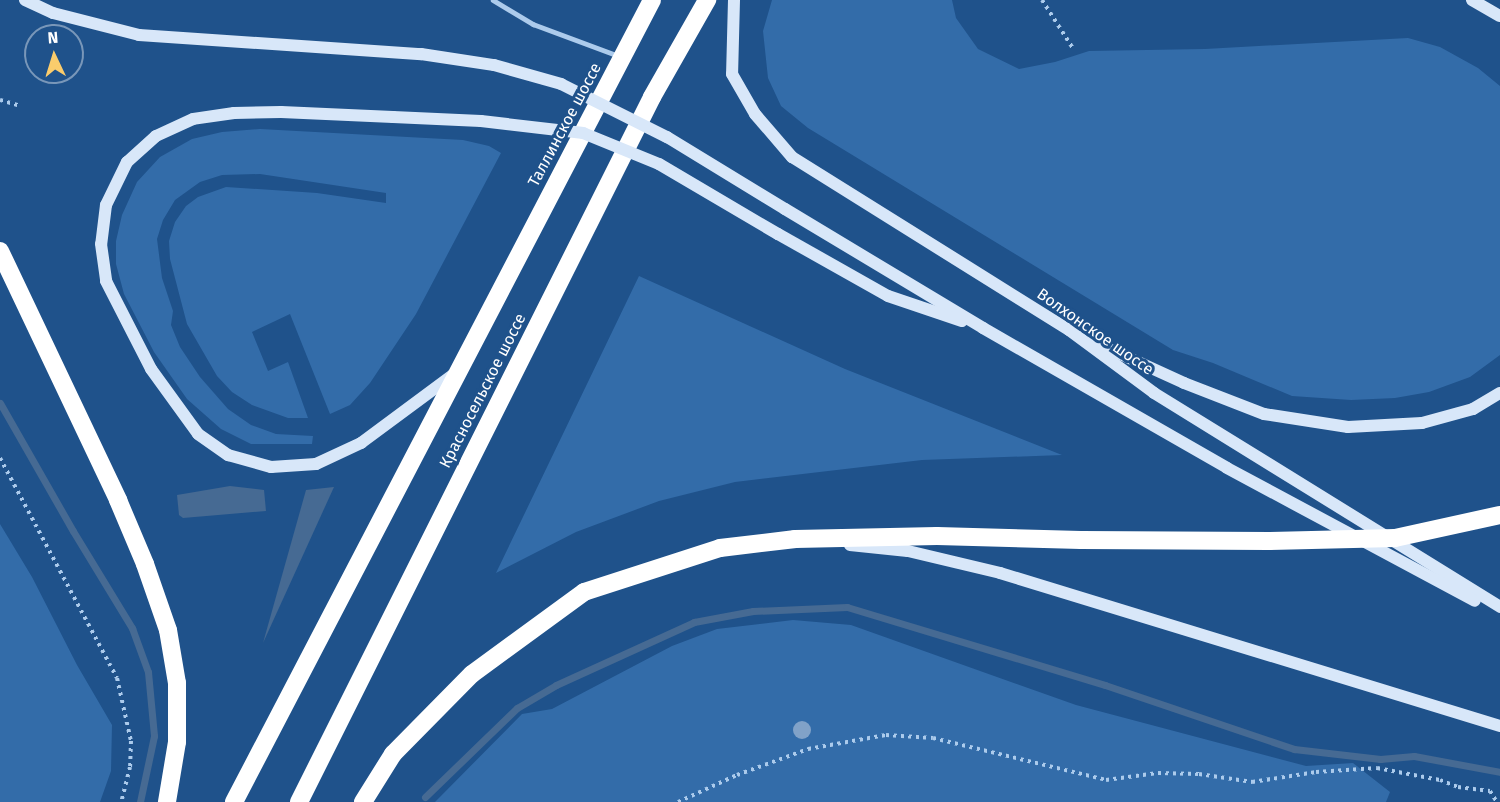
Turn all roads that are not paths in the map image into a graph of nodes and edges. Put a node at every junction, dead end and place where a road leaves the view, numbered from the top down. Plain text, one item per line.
1 (26, 0) edge
2 (493, 0) edge
3 (652, 0) edge
4 (707, 0) edge
5 (734, 0) edge
6 (1472, 0) edge
7 (1500, 16) edge
8 (623, 57) junction
9 (0, 251) edge
10 (510, 269) joint
11 (983, 328) junction
12 (1069, 330) junction
13 (456, 373) junction
14 (1500, 393) edge
15 (1500, 515) edge
16 (795, 539) junction
17 (1500, 607) edge
18 (1500, 614) edge
19 (1500, 726) edge
20 (167, 802) edge
21 (234, 802) edge
22 (299, 802) edge
23 (363, 802) edge

1 - 11 main road, bridge
2 - 8 lane
3 - 8 highway, Таллинское шоссе
4 - 22 highway, Красносельское шоссе
5 - 12 main road, Волхонское шоссе
6 - 7 main road
8 - 10 highway, Таллинское шоссе
9 - 20 highway
10 - 13 highway, Красносельское шоссе
11 - 13 main road, bridge
11 - 18 main road
12 - 14 main road
12 - 17 main road, Волхонское шоссе
13 - 21 highway, Красносельское шоссе
15 - 16 highway, bridge
16 - 19 main road
16 - 23 highway

